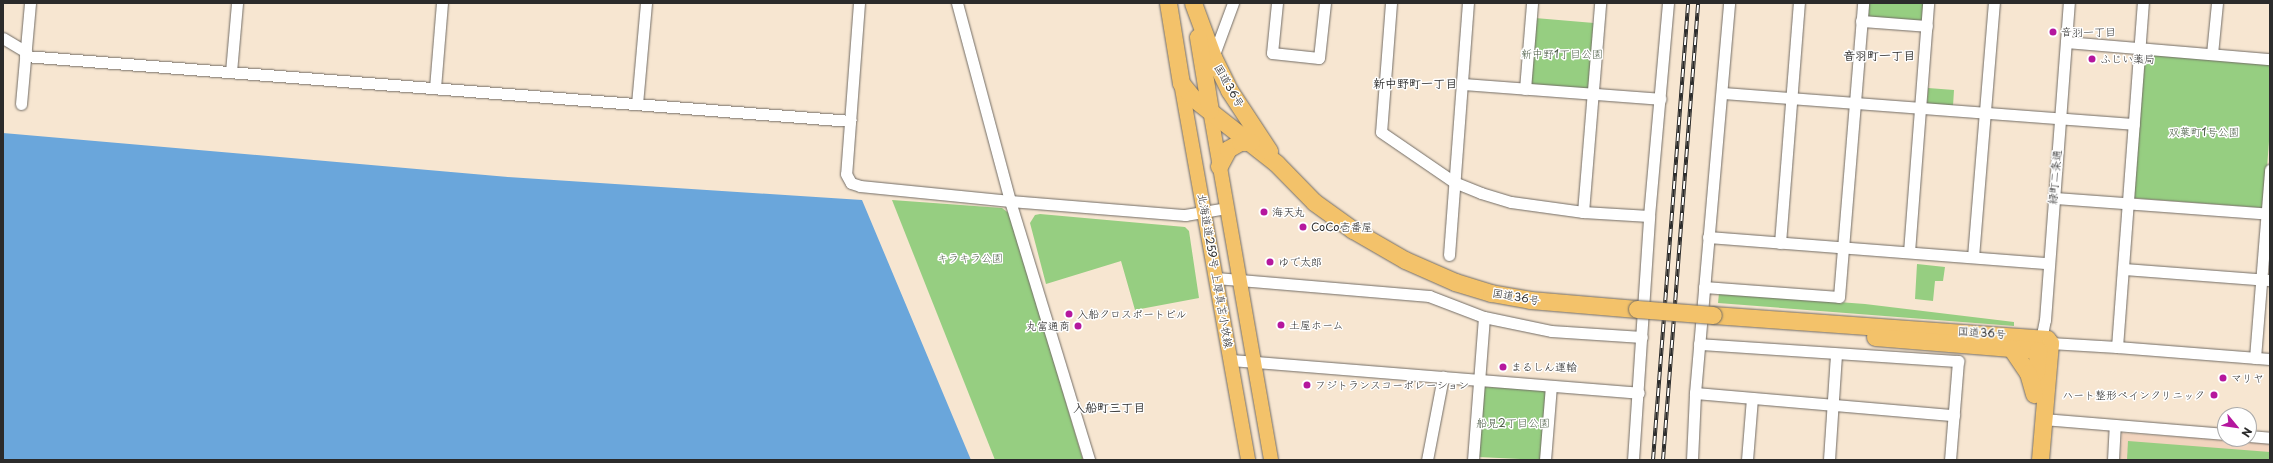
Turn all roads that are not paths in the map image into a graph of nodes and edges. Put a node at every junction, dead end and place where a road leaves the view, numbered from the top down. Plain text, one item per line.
1 (30, 3) edge
2 (237, 3) edge
3 (442, 3) edge
4 (646, 3) edge
5 (859, 3) edge
6 (957, 3) edge
7 (1168, 3) edge
8 (1193, 3) edge
9 (1233, 3) edge
10 (1277, 3) edge
11 (1325, 3) edge
12 (1391, 3) edge
13 (1468, 3) edge
14 (1532, 3) edge
15 (1600, 3) edge
16 (1668, 3) edge
17 (1729, 3) edge
18 (1799, 3) edge
19 (1863, 3) edge
20 (1928, 3) edge
21 (1994, 3) edge
22 (2069, 3) edge
23 (2143, 3) edge
24 (2217, 3) edge
25 (1861, 21) junction
26 (1926, 26) junction
27 (3, 38) edge
28 (2066, 42) junction
29 (2140, 48) junction
30 (26, 54) junction
31 (2212, 54) junction
32 (1213, 58) junction
33 (2270, 59) edge
34 (231, 72) junction
35 (1180, 83) junction
36 (1462, 84) junction
37 (435, 88) junction
38 (1525, 89) junction
39 (1722, 93) junction
40 (1593, 94) junction
41 (1792, 98) junction
42 (1660, 99) junction
43 (1855, 103) junction
44 (21, 104) dead end
45 (638, 104) junction
46 (1208, 107) junction
47 (1920, 108) junction
48 (1985, 113) junction
49 (1246, 116) junction
50 (2060, 118) junction
51 (850, 121) junction
52 (2134, 124) junction
53 (1189, 126) junction
54 (1251, 142) junction
55 (1276, 163) junction
56 (1219, 166) junction
57 (2270, 170) edge
58 (1454, 182) junction
59 (2054, 198) junction
60 (1010, 202) junction
61 (2128, 203) junction
62 (1227, 208) junction
63 (1204, 212) junction
64 (1583, 212) junction
65 (2268, 214) edge
66 (1649, 216) junction
67 (1708, 237) junction
68 (1780, 243) junction
69 (1843, 247) junction
70 (1909, 252) junction
71 (1449, 255) dead end
72 (1973, 257) junction
73 (2048, 263) junction
74 (2123, 269) junction
75 (1216, 278) junction
76 (1240, 279) junction
77 (2266, 280) edge
78 (1704, 287) junction
79 (1484, 317) junction
80 (1794, 322) junction
81 (1642, 337) junction
82 (1699, 344) junction
83 (2044, 344) junction
84 (2117, 347) junction
85 (2011, 348) junction
86 (1836, 354) junction
87 (2255, 358) junction
88 (2270, 359) edge
89 (1231, 360) junction
90 (1254, 362) junction
91 (1443, 378) junction
92 (1479, 380) junction
93 (1551, 386) junction
94 (1639, 393) junction
95 (1695, 393) junction
96 (2034, 394) junction
97 (1752, 398) junction
98 (1833, 405) junction
99 (1954, 415) junction
100 (2043, 419) junction
101 (2115, 426) junction
102 (2217, 433) edge
103 (2257, 437) edge
104 (2270, 438) edge
105 (1089, 460) edge
106 (1248, 460) edge
107 (1271, 460) edge
108 (1427, 460) edge
109 (1472, 460) edge
110 (1545, 460) edge
111 (1633, 460) edge
112 (1692, 460) edge
113 (1747, 460) edge
114 (1829, 460) edge
115 (1950, 460) edge
116 (2029, 460) edge
117 (2040, 460) edge
118 (2113, 460) edge

1 - 30 street
2 - 34 street
3 - 37 street
4 - 45 street
5 - 51 street
6 - 60 street
7 - 35 highway
8 - 32 highway, 国道36号
8 - 46 highway, 国道36号
9 - 32 street
10 - 11 street
12 - 58 street
13 - 36 street
14 - 38 street
15 - 40 street
16 - 42 street
17 - 39 street
18 - 41 street
19 - 25 street
20 - 26 street
21 - 48 street
22 - 28 street, 緑町二条通
23 - 29 street
24 - 31 street
25 - 26 street
25 - 43 street
26 - 47 street
27 - 30 street
28 - 29 street
28 - 50 street, 緑町二条通
29 - 31 street
29 - 52 street
30 - 34 street
30 - 44 street
31 - 33 street
32 - 49 highway, 国道36号
34 - 37 street
35 - 46 highway, 国道36号
35 - 53 main road, 北海道道259号 上厚真苫小牧線
36 - 38 street
36 - 58 street
37 - 45 street
38 - 40 street
39 - 41 street
39 - 67 street
40 - 42 street
40 - 64 street
41 - 43 street
41 - 68 street
42 - 66 street
43 - 47 street
43 - 69 street
45 - 51 street
46 - 49 highway
46 - 53 main road
46 - 54 highway, 国道36号
46 - 56 main road, 北海道道259号 上厚真苫小牧線
47 - 48 street
47 - 70 street
48 - 50 street
48 - 72 street
49 - 55 highway, 国道36号
50 - 52 street
50 - 59 street, 緑町二条通
51 - 60 street
52 - 61 street
53 - 63 main road, 北海道道259号 上厚真苫小牧線
54 - 55 highway, 国道36号
54 - 56 highway
55 - 80 highway, 国道36号, bridge
56 - 62 main road, 北海道道259号 上厚真苫小牧線
57 - 65 street
58 - 64 street
58 - 71 street
59 - 61 street
59 - 73 street, 緑町二条通
60 - 63 street
60 - 105 street
61 - 65 street
61 - 74 street
62 - 63 street
62 - 76 main road, 北海道道259号 上厚真苫小牧線
63 - 75 main road, 北海道道259号 上厚真苫小牧線
64 - 66 street
65 - 77 street
66 - 81 street
67 - 68 street
67 - 78 street
68 - 69 street
69 - 70 street
69 - 78 street
70 - 72 street
72 - 73 street
73 - 83 street, 緑町二条通
74 - 77 street
74 - 84 street
75 - 76 street
75 - 89 main road, 北海道道259号 上厚真苫小牧線
76 - 79 street
76 - 90 main road, 北海道道259号 上厚真苫小牧線
77 - 87 street
78 - 82 street
79 - 81 street
79 - 92 street
80 - 83 highway, 国道36号
80 - 85 highway, 国道36号
81 - 94 street
82 - 86 street
82 - 95 street
83 - 84 street
83 - 85 highway, 国道36号
83 - 96 highway
83 - 100 highway
84 - 87 street
85 - 96 highway
86 - 98 street
86 - 99 street
87 - 88 street
89 - 90 street
89 - 106 main road, 北海道道259号 上厚真苫小牧線
90 - 91 street
90 - 107 main road, 北海道道259号 上厚真苫小牧線
91 - 92 street
91 - 108 street
92 - 93 street
92 - 109 street
93 - 94 street
93 - 110 street
94 - 111 street
95 - 97 street
95 - 112 street
96 - 116 highway
97 - 98 street
97 - 113 street
98 - 99 street
98 - 114 street
99 - 115 street
100 - 101 street
100 - 117 highway
101 - 102 street
101 - 118 street
103 - 104 street

